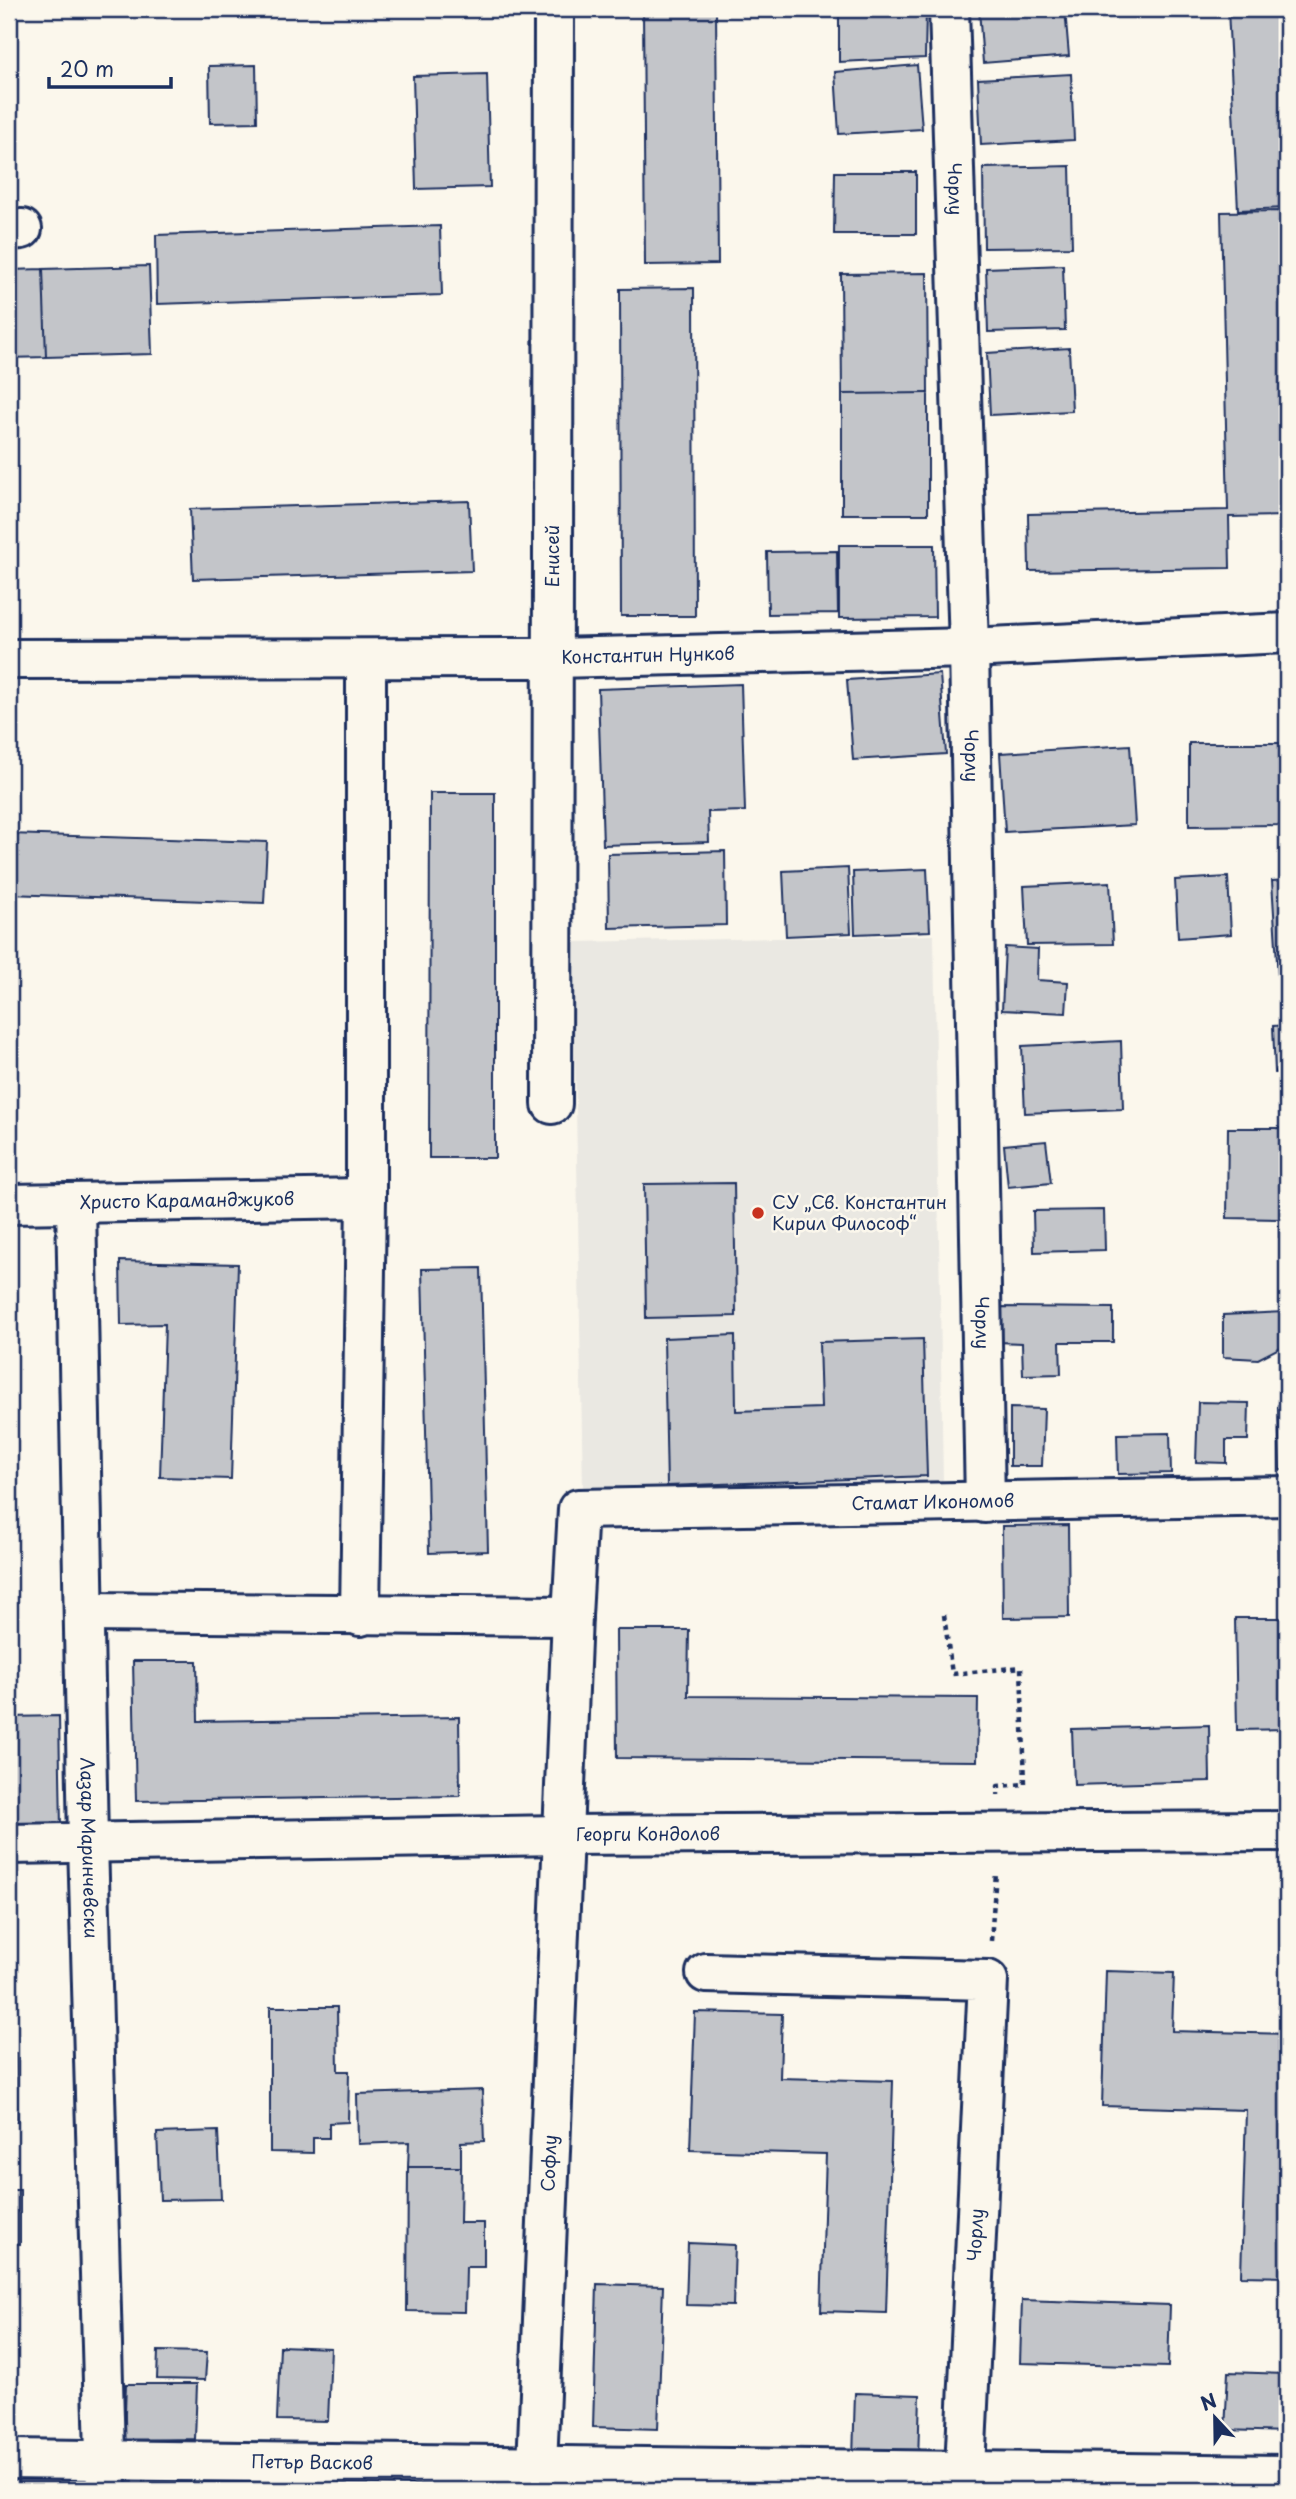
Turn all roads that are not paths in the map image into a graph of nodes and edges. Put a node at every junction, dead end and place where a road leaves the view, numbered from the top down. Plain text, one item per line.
1 (554, 9) edge
2 (949, 9) edge
3 (1287, 634) edge
4 (969, 648) junction
5 (554, 658) junction
6 (9, 659) edge
7 (366, 661) junction
8 (552, 1104) dead end
9 (366, 1198) junction
10 (9, 1204) edge
11 (76, 1204) junction
12 (1287, 1496) edge
13 (985, 1503) junction
14 (578, 1509) joint
15 (84, 1612) junction
16 (360, 1616) junction
17 (572, 1616) junction
18 (1287, 1830) edge
19 (561, 1835) junction
20 (88, 1842) junction
21 (9, 1844) edge
22 (706, 1973) dead end
23 (9, 2459) edge
24 (1287, 2475) edge
25 (106, 2476) edge
26 (537, 2478) edge
27 (964, 2481) edge

1 - 5 street, Енисей
2 - 4 street, Чорлу
3 - 4 street, Константин Нунков
4 - 5 street, Константин Нунков
4 - 13 street, Чорлу
5 - 7 street, Константин Нунков
5 - 8 street, Енисей
6 - 7 street, Константин Нунков
7 - 9 street
9 - 11 street, Христо Караманджуков
9 - 16 street
10 - 11 street, Христо Караманджуков
11 - 15 street, Лазар Маринчевски
12 - 13 street, Стамат Икономов
13 - 14 street, Стамат Икономов
14 - 17 street, Софлу
15 - 16 street
15 - 20 street, Лазар Маринчевски
16 - 17 street
17 - 19 street, Софлу
18 - 19 street, Георги Кондолов
19 - 20 street, Георги Кондолов
19 - 26 street, Софлу
20 - 21 street, Георги Кондолов
20 - 25 street, Лазар Маринчевски
22 - 27 street, Чорлу
23 - 25 street, Петър Васков
24 - 27 street, Петър Васков
25 - 26 street, Петър Васков
26 - 27 street, Петър Васков

